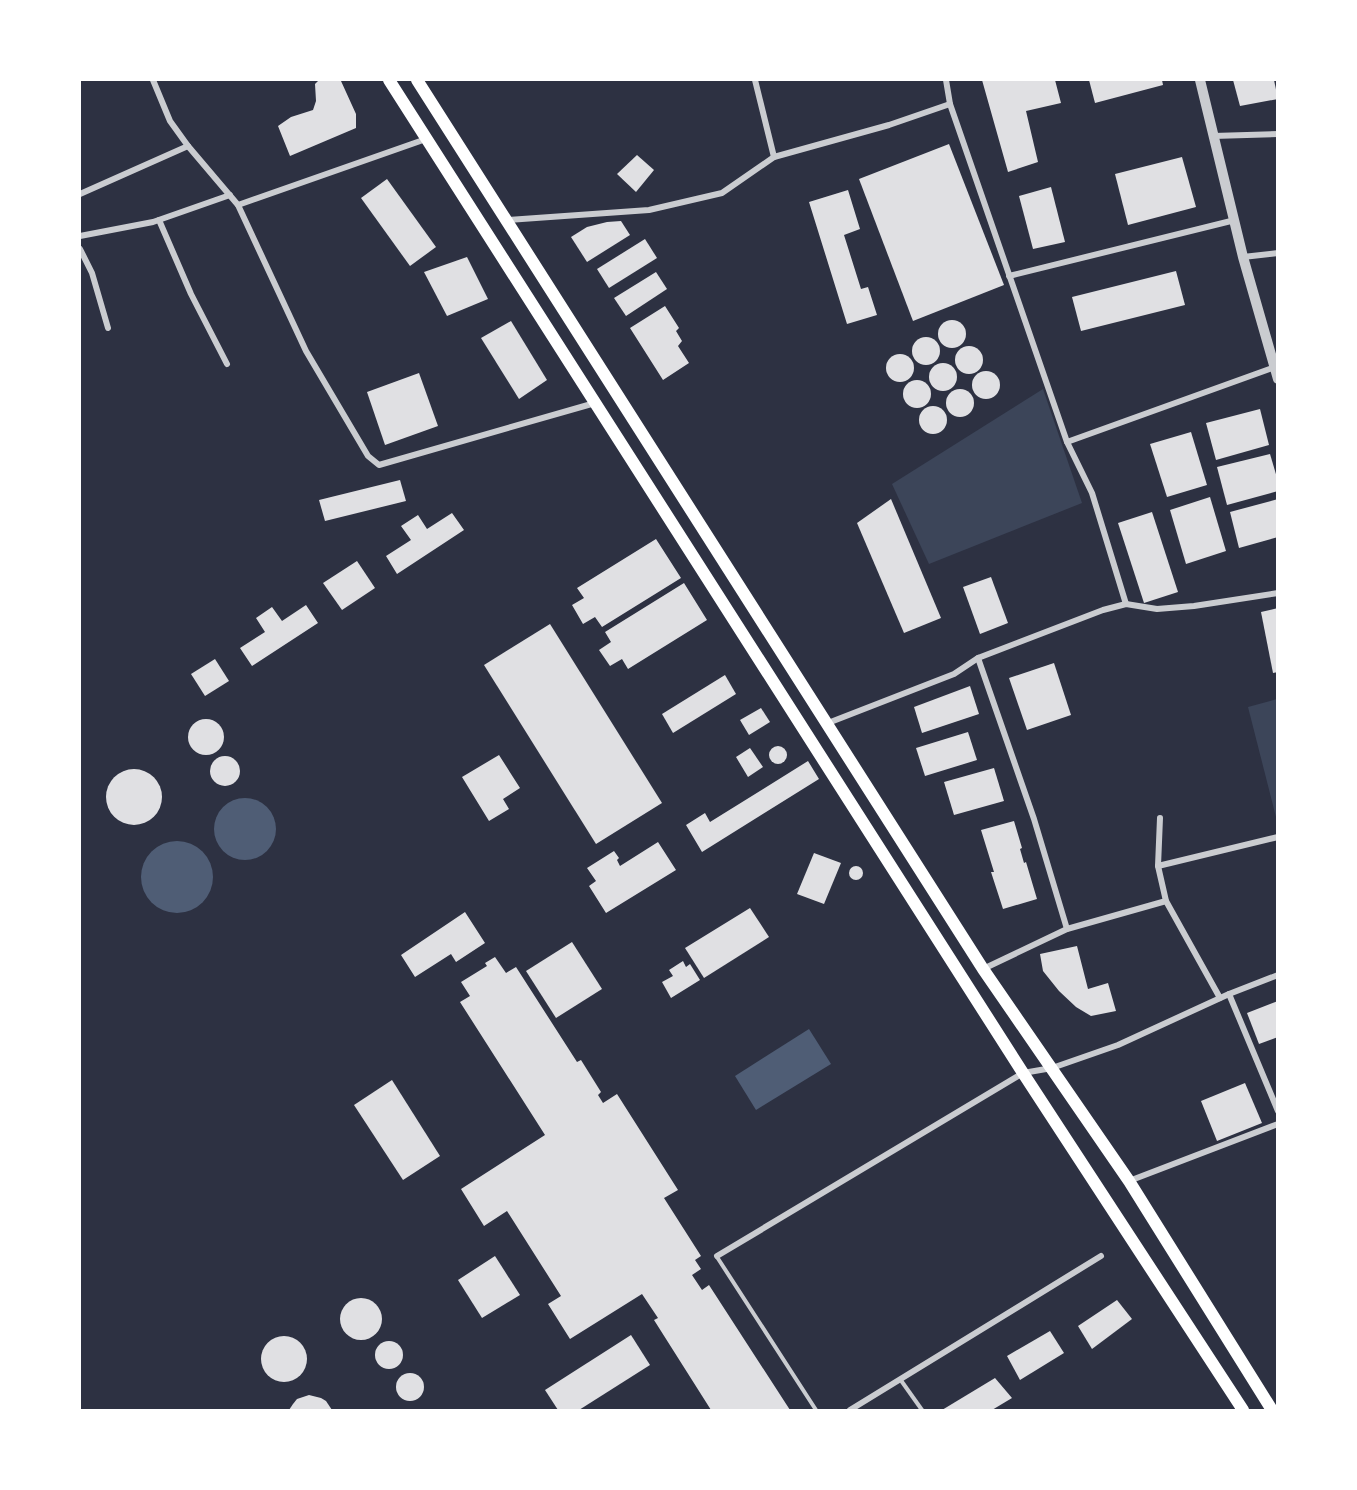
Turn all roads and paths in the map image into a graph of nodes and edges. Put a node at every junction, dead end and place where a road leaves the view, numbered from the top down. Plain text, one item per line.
1 (153, 80) edge
2 (389, 80) edge
3 (417, 80) edge
4 (755, 80) edge
5 (946, 80) edge
6 (1200, 80) edge
7 (950, 104) junction
8 (1278, 135) edge
9 (1213, 136) junction
10 (427, 139) junction
11 (188, 146) junction
12 (774, 157) junction
13 (80, 194) edge
14 (230, 195) junction
15 (238, 205) junction
16 (159, 220) junction
17 (506, 220) junction
18 (1235, 220) junction
19 (80, 236) edge
20 (80, 249) edge
21 (1278, 253) edge
22 (1243, 257) junction
23 (1009, 276) junction
24 (108, 328) dead end
25 (227, 364) dead end
26 (1276, 367) edge
27 (1278, 379) edge
28 (596, 403) junction
29 (1067, 442) junction
30 (1278, 593) edge
31 (1126, 604) junction
32 (978, 658) junction
33 (828, 723) junction
34 (1160, 818) dead end
35 (1278, 837) edge
36 (1158, 866) junction
37 (1166, 901) junction
38 (1068, 930) junction
39 (983, 969) junction
40 (1278, 975) edge
41 (1229, 994) junction
42 (1220, 998) junction
43 (1052, 1068) junction
44 (1023, 1073) junction
45 (1278, 1112) edge
46 (1278, 1124) edge
47 (1129, 1181) junction
48 (717, 1256) joint
49 (1101, 1256) dead end
50 (900, 1379) junction
51 (816, 1410) edge
52 (850, 1410) edge
53 (922, 1410) edge
54 (1243, 1410) edge
55 (1272, 1410) edge

1 - 11 street
2 - 10 main road
3 - 17 main road
4 - 12 street
5 - 7 street
6 - 9 street
7 - 12 street
7 - 23 street
8 - 9 street
9 - 18 street
10 - 15 street
10 - 28 main road
11 - 13 street
11 - 14 street
12 - 17 street
14 - 15 street
14 - 16 street
15 - 28 street
16 - 19 street
16 - 25 street
17 - 33 main road
18 - 22 street
18 - 23 street
20 - 24 street
21 - 22 street
22 - 26 street
23 - 29 street
26 - 27 street
26 - 29 street
28 - 44 main road
29 - 31 street
30 - 31 street
31 - 32 street
32 - 33 street
32 - 38 street
33 - 39 main road
34 - 36 street
35 - 36 street
36 - 37 street
37 - 38 street
37 - 42 street
38 - 39 street
39 - 43 main road
40 - 41 street
41 - 42 street
41 - 45 street
42 - 43 street
43 - 44 street
43 - 47 main road
44 - 48 street
44 - 54 main road
46 - 47 street
47 - 55 main road
48 - 51 lane
49 - 50 street
50 - 52 street
50 - 53 lane

